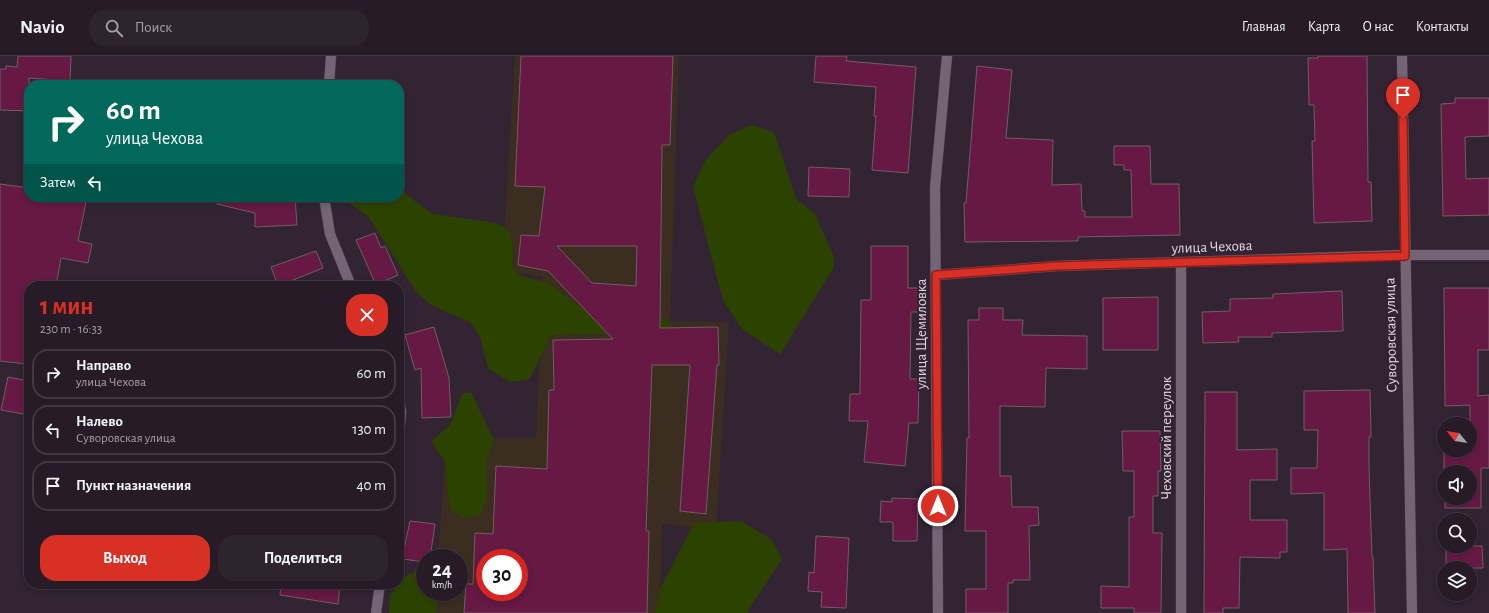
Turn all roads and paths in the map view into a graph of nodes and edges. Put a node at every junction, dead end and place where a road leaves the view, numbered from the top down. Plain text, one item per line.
1 (331, 56) edge
2 (947, 56) edge
3 (1402, 56) edge
4 (329, 80) edge
5 (325, 202) edge
6 (1489, 255) edge
7 (1405, 256) junction
8 (1181, 263) junction
9 (936, 275) junction
10 (349, 281) edge
11 (379, 589) edge
12 (376, 613) edge
13 (938, 613) edge
14 (1181, 613) edge
15 (1412, 613) edge

1 - 4 street
2 - 9 street, улица Щемиловка
3 - 7 street, Суворовская улица
5 - 10 street
6 - 7 street, улица Чехова
7 - 8 street, улица Чехова
7 - 15 street, Суворовская улица
8 - 9 street, улица Чехова
8 - 14 street, Чеховский переулок
9 - 13 street, улица Щемиловка
11 - 12 street

